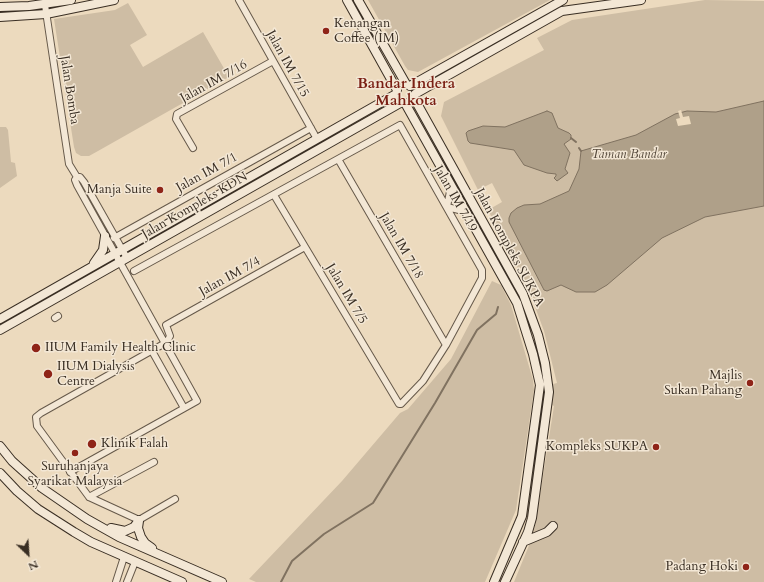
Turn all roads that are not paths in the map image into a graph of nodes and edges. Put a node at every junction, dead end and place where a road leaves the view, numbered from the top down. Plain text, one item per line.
1 (71, 0) edge
2 (114, 0) edge
3 (239, 0) edge
4 (347, 0) edge
5 (358, 0) edge
6 (562, 0) edge
7 (641, 0) edge
8 (45, 4) junction
9 (0, 7) edge
10 (564, 10) junction
11 (46, 14) junction
12 (0, 17) edge
13 (273, 61) junction
14 (408, 85) junction
15 (397, 92) junction
16 (415, 96) junction
17 (403, 103) junction
18 (311, 128) junction
19 (317, 139) junction
20 (193, 148) dead end
21 (338, 159) junction
22 (77, 177) junction
23 (451, 186) junction
24 (274, 195) junction
25 (447, 206) junction
26 (467, 212) junction
27 (105, 236) junction
28 (114, 238) junction
29 (306, 248) junction
30 (119, 252) junction
31 (123, 260) junction
32 (91, 267) junction
33 (134, 271) dead end
34 (0, 319) edge
35 (0, 330) edge
36 (165, 343) junction
37 (446, 345) junction
38 (152, 351) junction
39 (399, 404) joint
40 (184, 408) junction
41 (0, 446) edge
42 (154, 462) dead end
43 (70, 472) junction
44 (0, 473) edge
45 (89, 498) junction
46 (175, 499) dead end
47 (87, 519) junction
48 (139, 520) junction
49 (553, 526) dead end
50 (523, 542) junction
51 (124, 557) junction
52 (170, 559) junction
53 (135, 562) junction
54 (116, 582) edge
55 (127, 582) edge
56 (182, 582) edge
57 (222, 582) edge
58 (494, 582) edge
59 (505, 582) edge

1 - 8 street
2 - 11 street
3 - 13 street, Jalan IM 7/15
4 - 15 street
5 - 14 street
6 - 10 street
6 - 14 street
7 - 10 street
8 - 9 street
8 - 11 street, Jalan Bomba
10 - 16 street
11 - 12 street
11 - 22 street, Jalan Bomba
13 - 18 street, Jalan IM 7/15
13 - 20 street, Jalan IM 7/16
14 - 15 street
14 - 16 street
15 - 17 street
15 - 19 street, Jalan Kompleks KDN
16 - 17 street
16 - 50 street, Jalan Kompleks SUKPA
17 - 23 street, Jalan Kompleks SUKPA
17 - 31 street, Jalan Kompleks KDN
18 - 19 street, Jalan IM 7/15
18 - 28 street, Jalan IM 7/1
19 - 30 street, Jalan Kompleks KDN
21 - 24 street, Jalan IM 7/19
21 - 25 street, Jalan IM 7/19
21 - 37 street, Jalan IM 7/18
22 - 27 street, Jalan Bomba
22 - 28 street, Jalan Bomba
23 - 25 street
23 - 26 street, Jalan Kompleks SUKPA
24 - 29 street, Jalan IM 7/5
24 - 33 street
25 - 26 street
25 - 37 street, Jalan IM 7/19
26 - 58 street, Jalan Kompleks SUKPA
27 - 30 street, Jalan Bomba
27 - 32 street
28 - 30 street, Jalan Bomba
29 - 36 street, Jalan IM 7/4
29 - 39 street, Jalan IM 7/5
30 - 31 street, Jalan Bomba
30 - 32 street, Jalan Kompleks KDN
31 - 35 street, Jalan Kompleks KDN
31 - 36 street, Jalan Bomba
32 - 34 street, Jalan Kompleks KDN
36 - 38 street
36 - 40 street, Jalan Bomba
37 - 39 street, Jalan IM 7/19
38 - 40 street
38 - 43 street
40 - 43 street
41 - 47 street
42 - 45 street
43 - 45 street
44 - 51 street
45 - 48 street
46 - 48 street
47 - 48 street
47 - 52 street
48 - 52 street
49 - 50 street
50 - 59 street, Jalan Kompleks SUKPA
51 - 53 street
51 - 54 street
52 - 57 street
53 - 55 street
53 - 56 street

